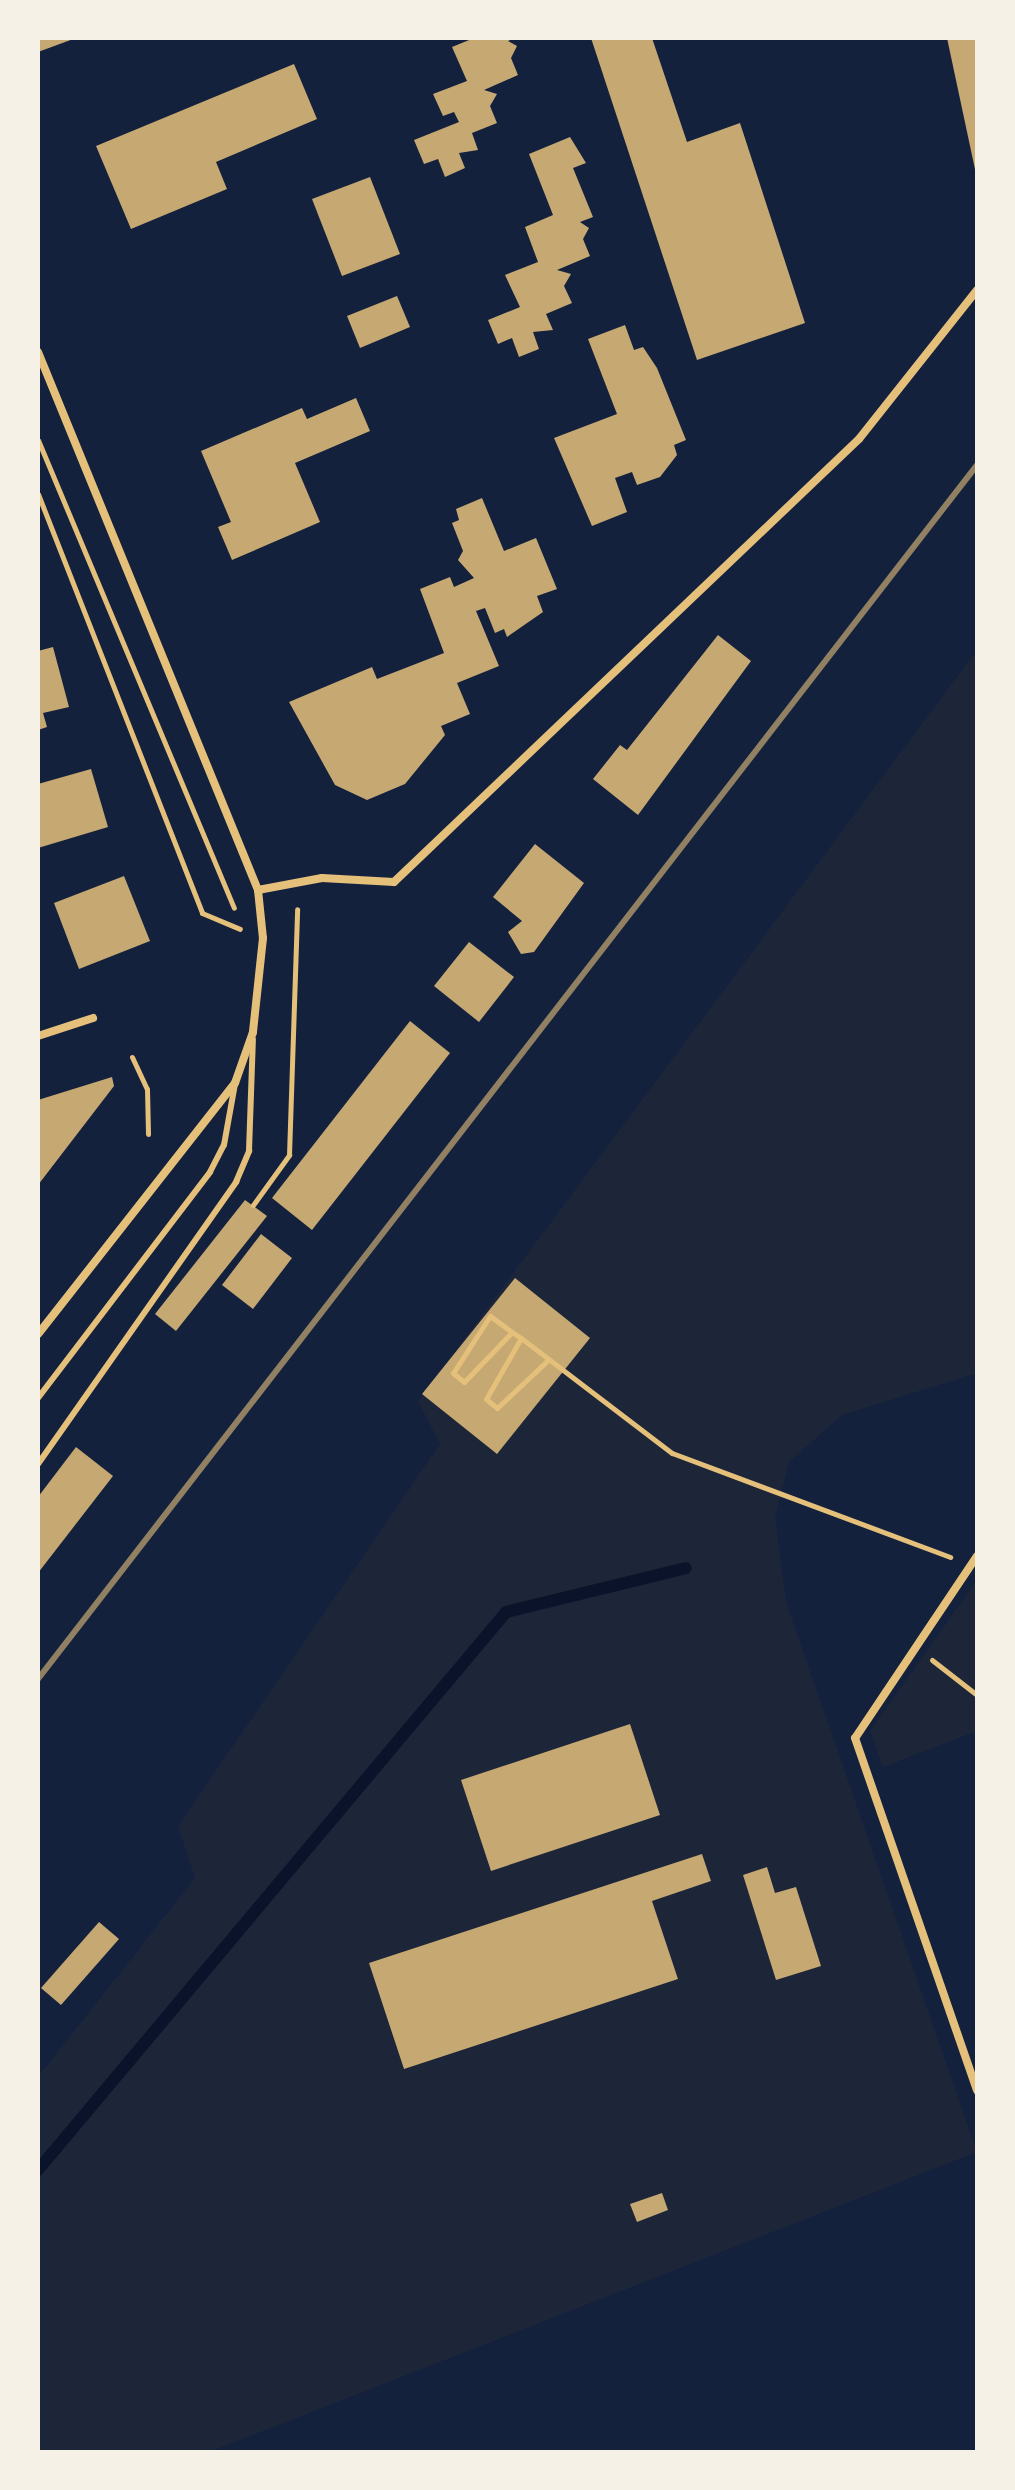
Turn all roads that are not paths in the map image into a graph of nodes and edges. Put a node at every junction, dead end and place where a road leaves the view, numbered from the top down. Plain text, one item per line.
1 (977, 290) edge
2 (38, 352) edge
3 (258, 890) junction
4 (93, 1018) dead end
5 (253, 1032) junction
6 (38, 1036) edge
7 (235, 1083) junction
8 (38, 1334) edge
9 (38, 1398) edge
10 (38, 1464) edge
11 (977, 1556) edge
12 (977, 2091) edge

1 - 3 street
2 - 3 street
3 - 5 street
4 - 6 street
5 - 7 street
5 - 10 lane
7 - 8 street
7 - 9 lane
11 - 12 street

